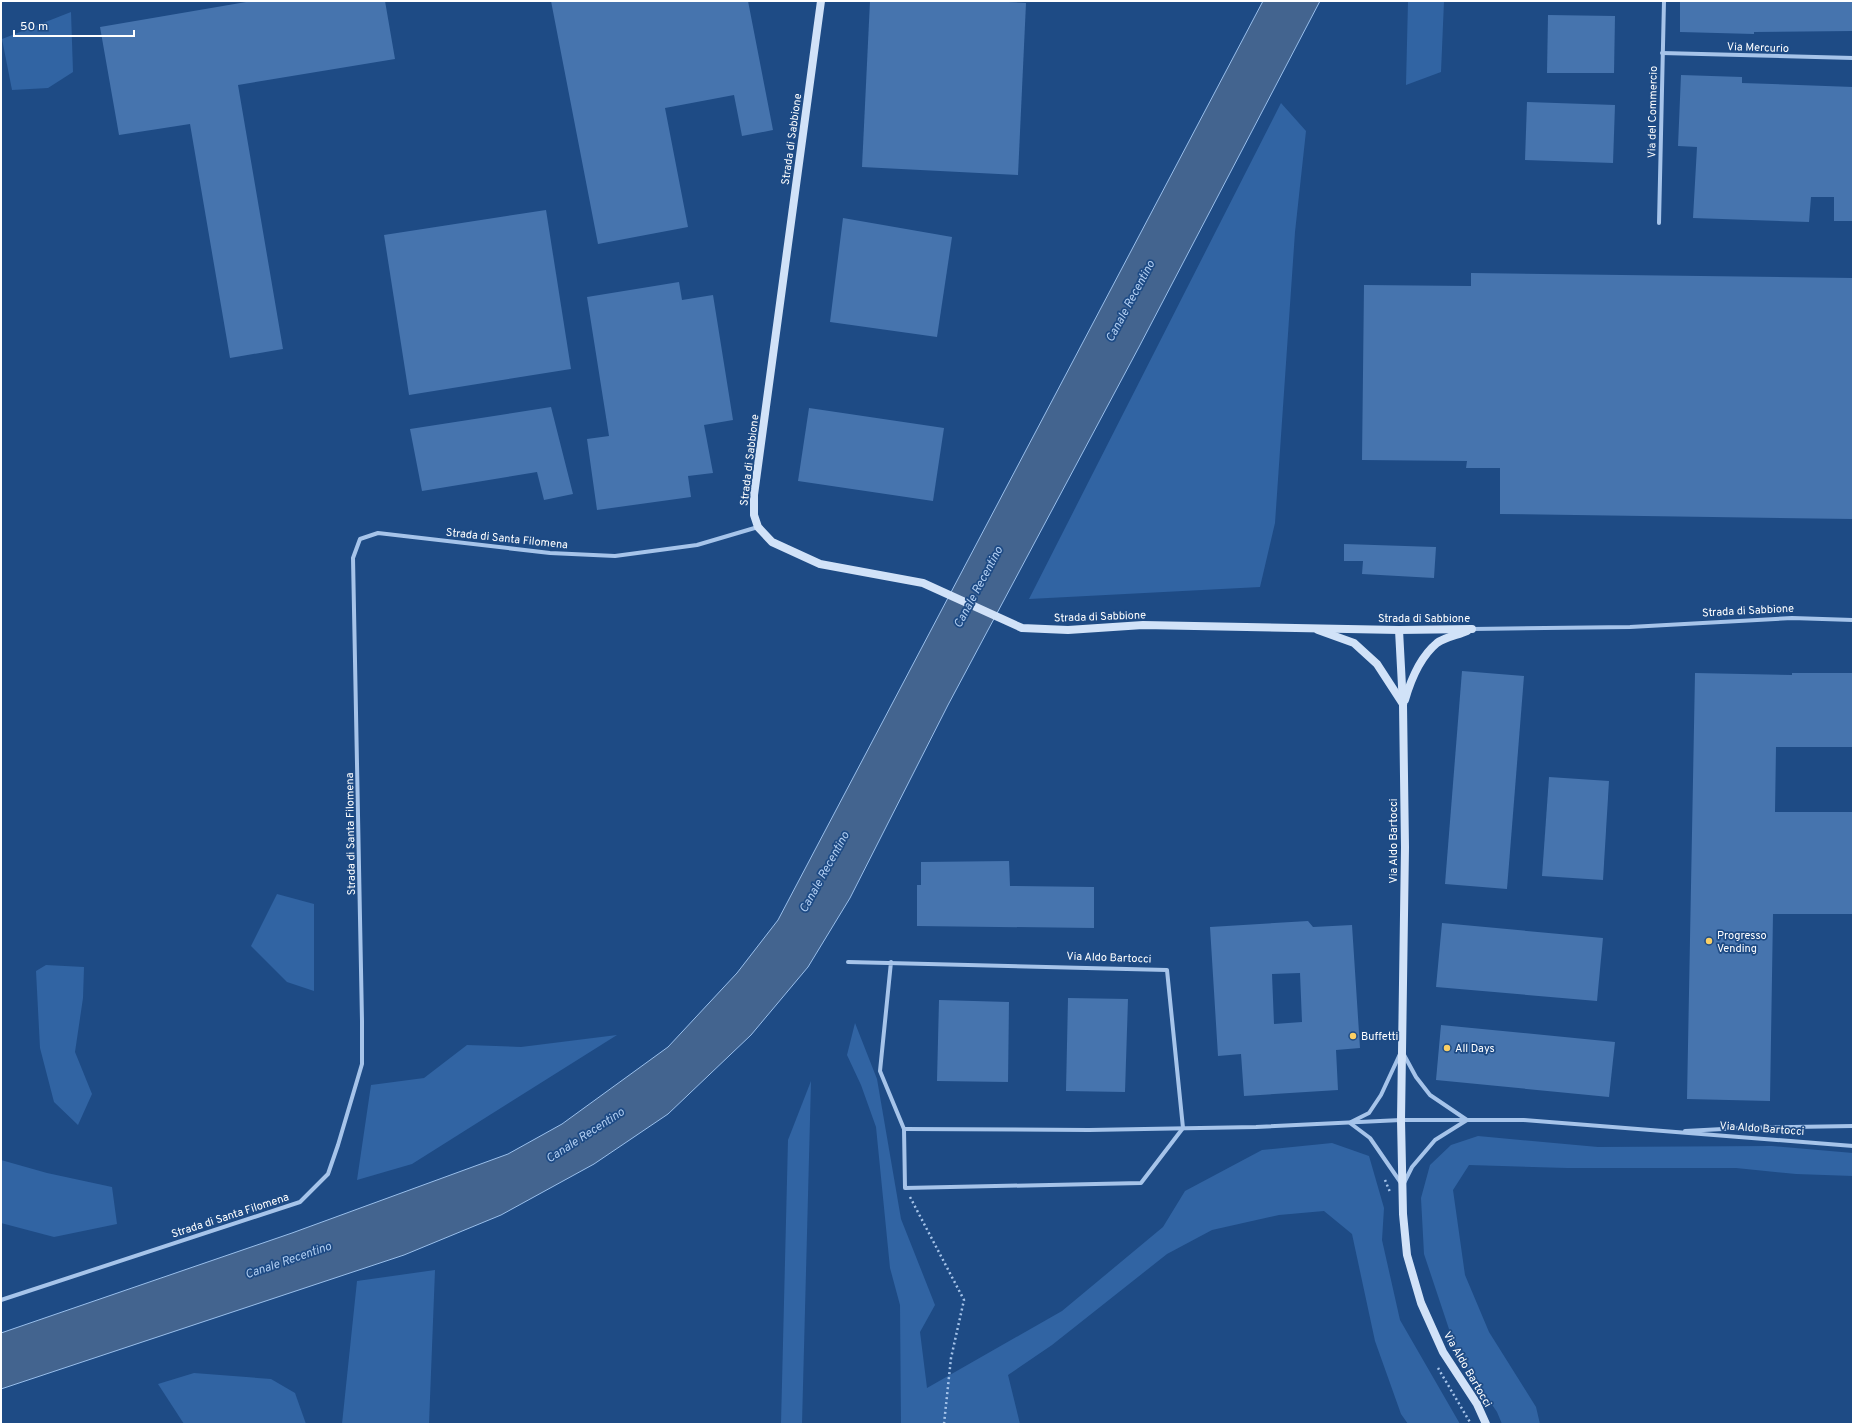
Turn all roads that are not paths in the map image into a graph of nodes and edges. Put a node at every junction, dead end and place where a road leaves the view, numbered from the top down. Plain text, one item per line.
1 (822, 1) edge
2 (1664, 1) edge
3 (1662, 53) junction
4 (1853, 58) edge
5 (1660, 223) dead end
6 (758, 528) junction
7 (1853, 620) edge
8 (1311, 628) junction
9 (1472, 629) junction
10 (1399, 630) junction
11 (1403, 705) junction
12 (848, 962) dead end
13 (891, 962) junction
14 (1402, 1050) junction
15 (1402, 1120) junction
16 (1468, 1120) junction
17 (1350, 1123) junction
18 (1853, 1126) edge
19 (1183, 1128) junction
20 (904, 1129) junction
21 (1669, 1132) junction
22 (1853, 1146) edge
23 (1403, 1186) junction
24 (1, 1300) edge
25 (1486, 1424) edge

1 - 6 main road, Strada di Sabbione
2 - 3 street, Via del Commercio
3 - 4 street, Via Mercurio
3 - 5 street, Via del Commercio
6 - 8 main road, Strada di Sabbione
6 - 24 street, Strada di Santa Filomena
7 - 9 street, Strada di Sabbione
8 - 10 main road, Strada di Sabbione
8 - 11 main road
9 - 10 main road, Strada di Sabbione
9 - 11 main road, Via Aldo Bartocci
10 - 11 main road, Via Aldo Bartocci
11 - 14 main road, Via Aldo Bartocci
12 - 13 street, Via Aldo Bartocci
13 - 19 street, Via Aldo Bartocci
13 - 20 street
14 - 15 main road, Via Aldo Bartocci
14 - 16 street, Via Aldo Bartocci
14 - 17 street, Via Aldo Bartocci
15 - 16 street, Via Aldo Bartocci
15 - 17 street, Via Aldo Bartocci
15 - 23 main road, Via Aldo Bartocci
16 - 21 street, Via Aldo Bartocci
16 - 23 street, Via Aldo Bartocci
17 - 19 street, Via Aldo Bartocci
17 - 23 street
18 - 21 street, Via Aldo Bartocci
19 - 20 street, Via Aldo Bartocci
19 - 20 street
21 - 22 street, Via Aldo Bartocci
23 - 25 main road, Via Aldo Bartocci

